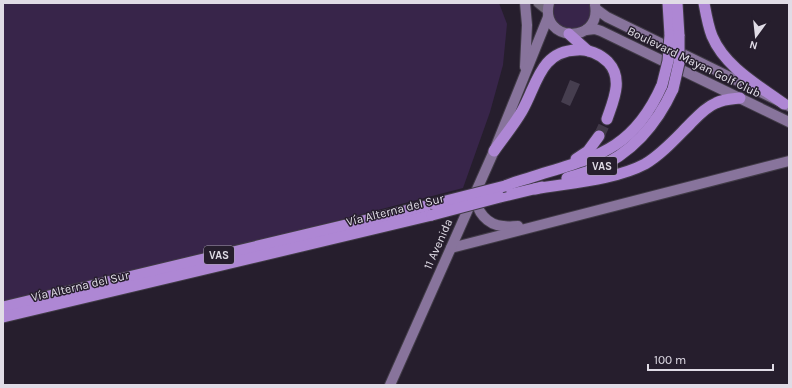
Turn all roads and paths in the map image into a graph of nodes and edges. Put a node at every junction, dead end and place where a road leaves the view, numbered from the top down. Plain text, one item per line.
1 (525, 3) edge
2 (538, 3) edge
3 (668, 3) edge
4 (677, 3) edge
5 (704, 3) edge
6 (595, 6) edge
7 (548, 10) edge
8 (559, 30) junction
9 (586, 30) junction
10 (569, 34) junction
11 (674, 36) junction
12 (588, 51) junction
13 (525, 74) junction
14 (668, 87) junction
15 (518, 92) junction
16 (740, 98) junction
17 (786, 105) edge
18 (607, 119) tunnel mouth
19 (789, 122) edge
20 (599, 136) tunnel mouth
21 (494, 151) junction
22 (789, 157) edge
23 (789, 161) edge
24 (773, 165) junction
25 (509, 185) junction
26 (535, 189) junction
27 (476, 192) junction
28 (534, 226) junction
29 (451, 248) junction
30 (3, 307) edge
31 (3, 317) edge
32 (390, 385) edge

1 - 13 main road
2 - 7 street
3 - 11 highway, Vía Alterna del Sur / VAS
4 - 11 highway, Vía Alterna del Sur / VAS
5 - 17 highway
6 - 9 main road
6 - 17 main road, Boulevard Mayan Golf Club
7 - 8 main road
7 - 13 main road, 11 Avenida
8 - 10 main road
8 - 15 main road, 11 Avenida
9 - 10 main road
9 - 16 main road, Boulevard Mayan Golf Club
10 - 12 highway
11 - 14 highway, Vía Alterna del Sur / VAS, bridge
12 - 18 highway
12 - 21 highway
13 - 15 main road, 11 Avenida
14 - 25 highway, Vía Alterna del Sur / VAS
14 - 26 highway, Vía Alterna del Sur / VAS
15 - 21 main road, 11 Avenida
16 - 19 main road, Boulevard Mayan Golf Club
16 - 26 highway
20 - 25 highway
21 - 27 main road, 11 Avenida
22 - 24 main road
23 - 24 main road
24 - 28 main road
25 - 30 highway, Vía Alterna del Sur / VAS, bridge
26 - 31 highway, Vía Alterna del Sur / VAS, bridge
27 - 28 main road
27 - 29 main road, 11 Avenida
28 - 29 main road
29 - 32 main road, 11 Avenida

